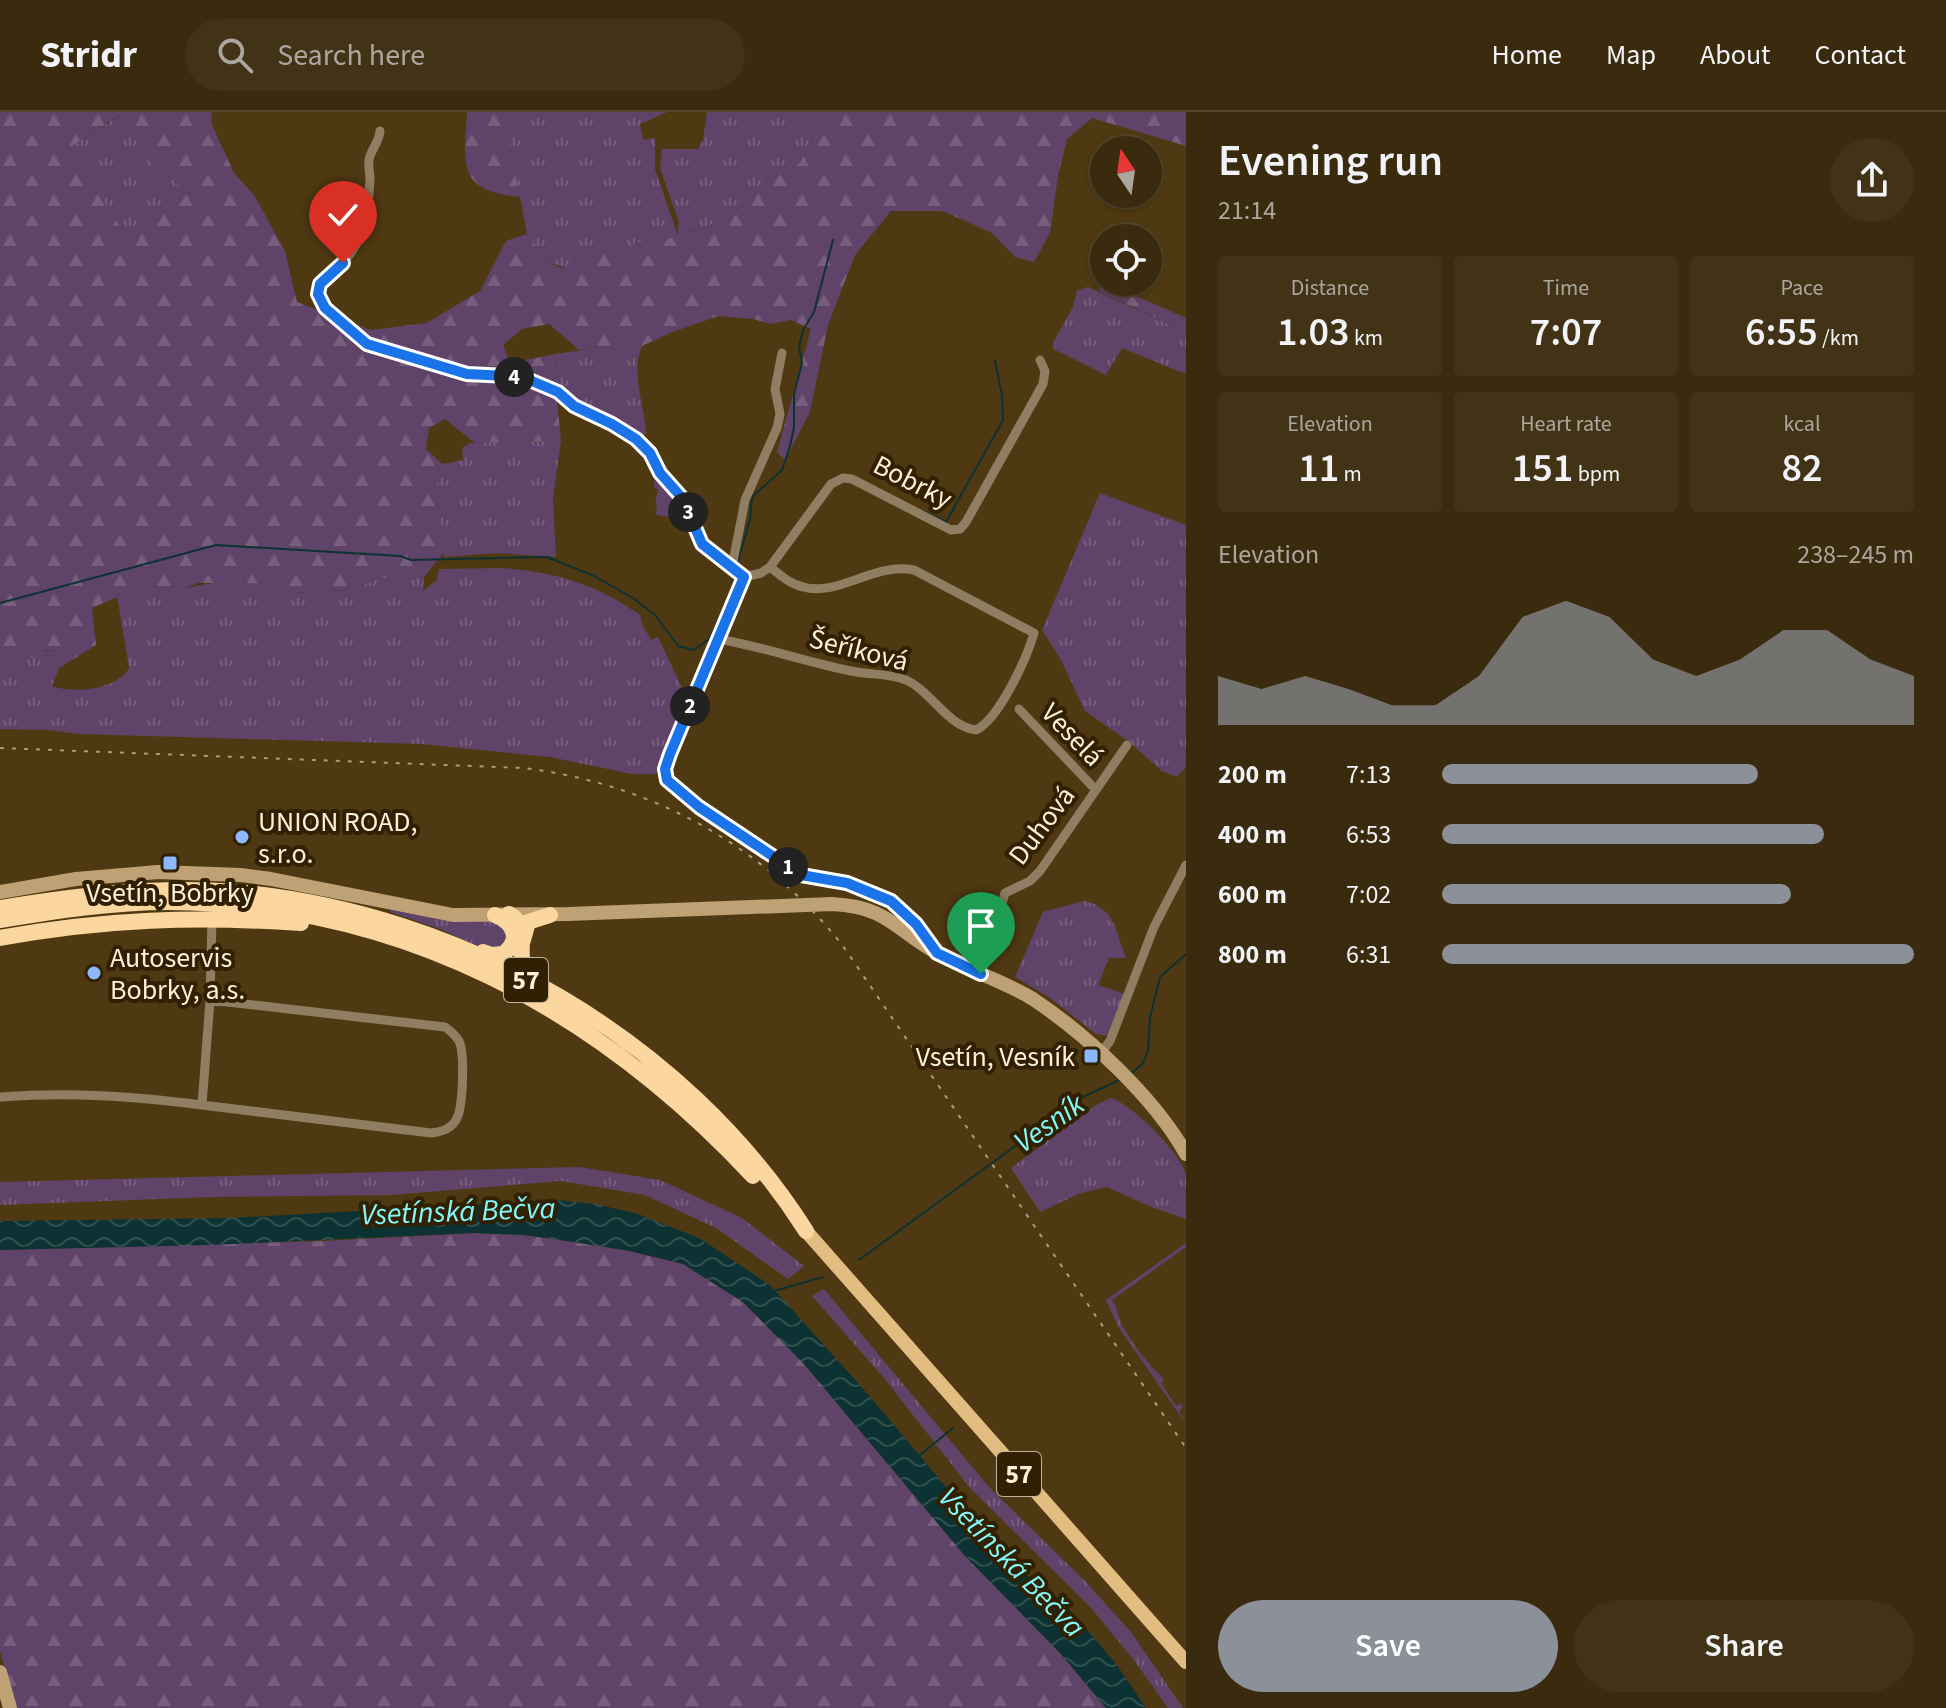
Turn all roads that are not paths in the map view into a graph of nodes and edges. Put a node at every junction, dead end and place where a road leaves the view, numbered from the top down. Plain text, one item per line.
1 (380, 131) dead end
2 (782, 353) dead end
3 (1040, 360) dead end
4 (732, 567) junction
5 (770, 567) junction
6 (744, 577) junction
7 (718, 639) junction
8 (1019, 709) dead end
9 (1127, 745) dead end
10 (1095, 789) junction
11 (1186, 865) edge
12 (0, 892) edge
13 (0, 908) edge
14 (550, 915) junction
15 (212, 919) junction
16 (0, 920) edge
17 (514, 922) junction
18 (410, 929) junction
19 (0, 938) edge
20 (439, 953) junction
21 (937, 953) junction
22 (981, 974) junction
23 (210, 1000) junction
24 (634, 1046) junction
25 (1101, 1053) junction
26 (0, 1097) edge
27 (202, 1105) junction
28 (1186, 1154) edge
29 (806, 1231) junction
30 (1186, 1662) edge
31 (0, 1672) edge
32 (10, 1708) edge

1 - 4 street
2 - 4 street
3 - 5 street, Bobrky
4 - 6 street
5 - 6 street
5 - 7 street, Šeříková
6 - 7 street
7 - 21 street
8 - 10 street, Veselá
9 - 10 street, Duhová
10 - 22 street, Duhová
11 - 25 street
12 - 17 street
13 - 18 highway, 57
14 - 17 street
14 - 17 highway
14 - 21 street
15 - 19 highway
15 - 20 highway
15 - 23 street
16 - 20 highway, 57
17 - 18 highway
17 - 24 highway
18 - 24 highway, 57
20 - 29 highway, 57
21 - 22 street
22 - 25 street
23 - 27 street
23 - 27 street
24 - 29 highway, 57
25 - 28 street
26 - 27 street
29 - 30 main road, 57
31 - 32 street

